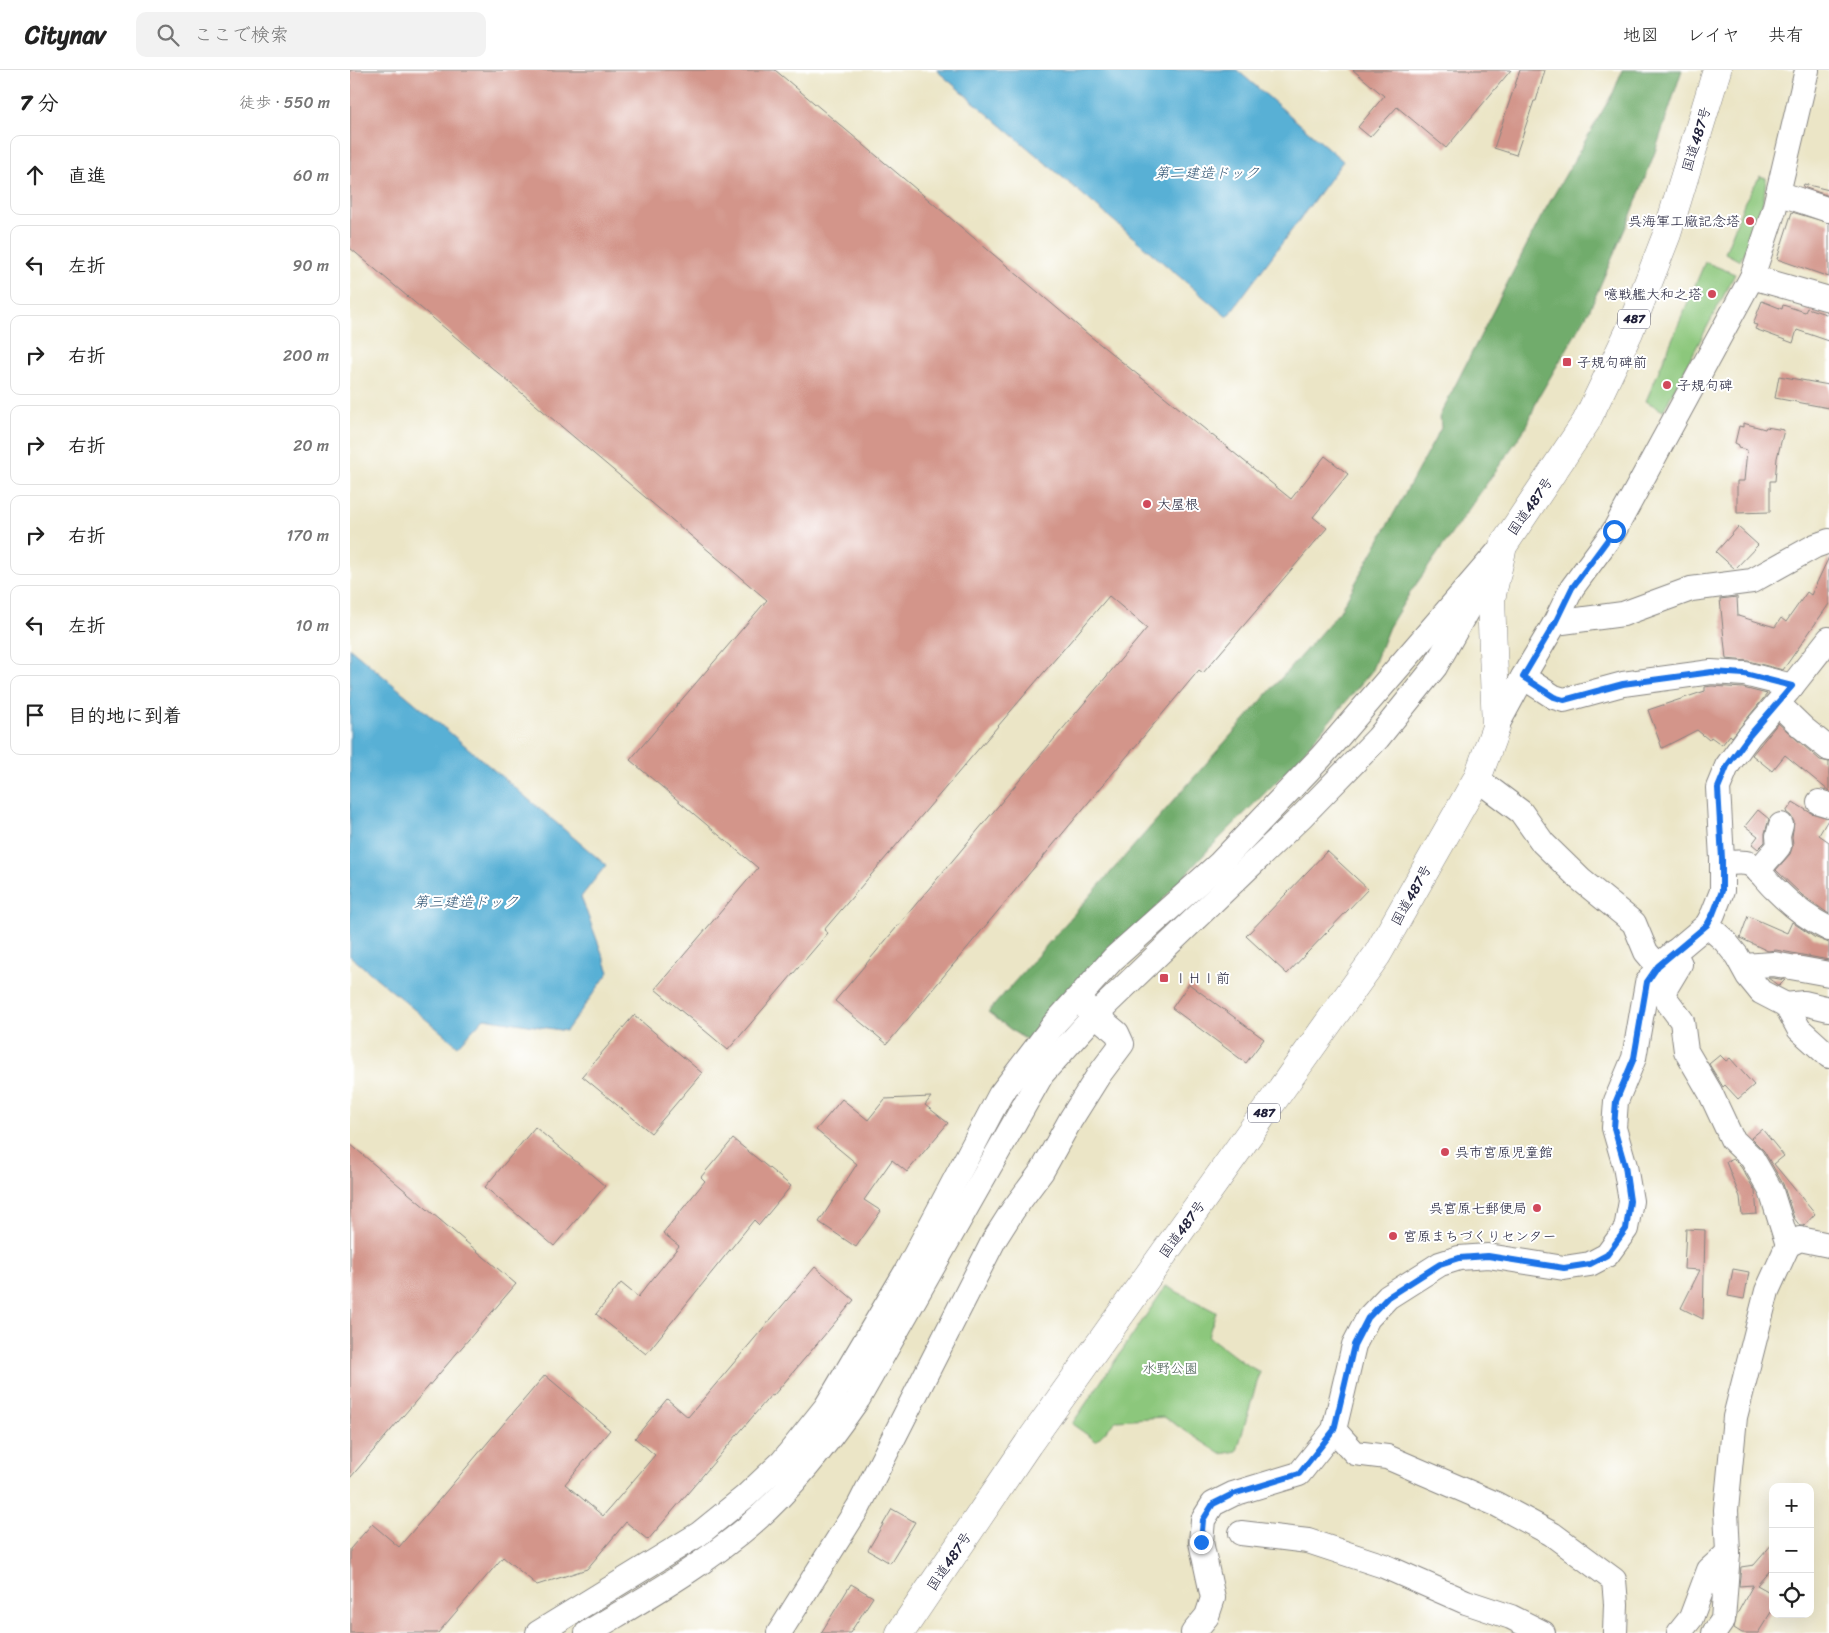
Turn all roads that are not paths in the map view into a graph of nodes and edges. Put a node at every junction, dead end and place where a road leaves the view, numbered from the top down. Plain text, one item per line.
1 (1717, 70) edge
2 (1807, 70) edge
3 (1778, 193) junction
4 (1829, 210) edge
5 (1752, 277) junction
6 (1829, 299) edge
7 (1829, 542) edge
8 (1503, 546) junction
9 (1555, 623) junction
10 (1829, 639) edge
11 (1523, 677) junction
12 (1785, 695) junction
13 (1496, 727) junction
14 (1829, 749) edge
15 (1477, 778) junction
16 (1781, 825) dead end
17 (1722, 864) junction
18 (1759, 872) junction
19 (1707, 925) junction
20 (1829, 929) edge
21 (1666, 959) junction
22 (1743, 966) junction
23 (1829, 974) edge
24 (1077, 1000) junction
25 (1786, 1005) junction
26 (1829, 1009) edge
27 (1095, 1015) junction
28 (1829, 1056) edge
29 (1788, 1245) junction
30 (1829, 1245) edge
31 (1334, 1430) junction
32 (1240, 1533) dead end
33 (1728, 1553) junction
34 (538, 1633) edge
35 (587, 1633) edge
36 (779, 1633) edge
37 (900, 1633) edge
38 (1194, 1633) edge
39 (1543, 1633) edge
40 (1616, 1633) edge
41 (1679, 1633) edge
42 (1714, 1633) edge

1 - 8 highway, 国道487号 / 487
2 - 3 street
3 - 4 street
3 - 5 street
5 - 6 street
5 - 9 street
7 - 9 street
8 - 13 highway, 国道487号 / 487
8 - 24 street
8 - 27 street
9 - 11 street
10 - 12 street
11 - 12 street
11 - 13 street
12 - 14 street
12 - 17 street
13 - 15 highway, 国道487号 / 487
15 - 21 street
15 - 37 highway, 国道487号 / 487
16 - 18 street
17 - 18 street
17 - 19 street
18 - 20 street
19 - 21 street
19 - 22 street
21 - 29 street
21 - 31 street
22 - 23 street
22 - 25 street
24 - 27 street
24 - 34 street
25 - 26 street
25 - 28 street
27 - 35 street
27 - 36 street
29 - 30 street
29 - 33 street
31 - 38 street
31 - 40 street
32 - 39 street
33 - 41 street
33 - 42 street

